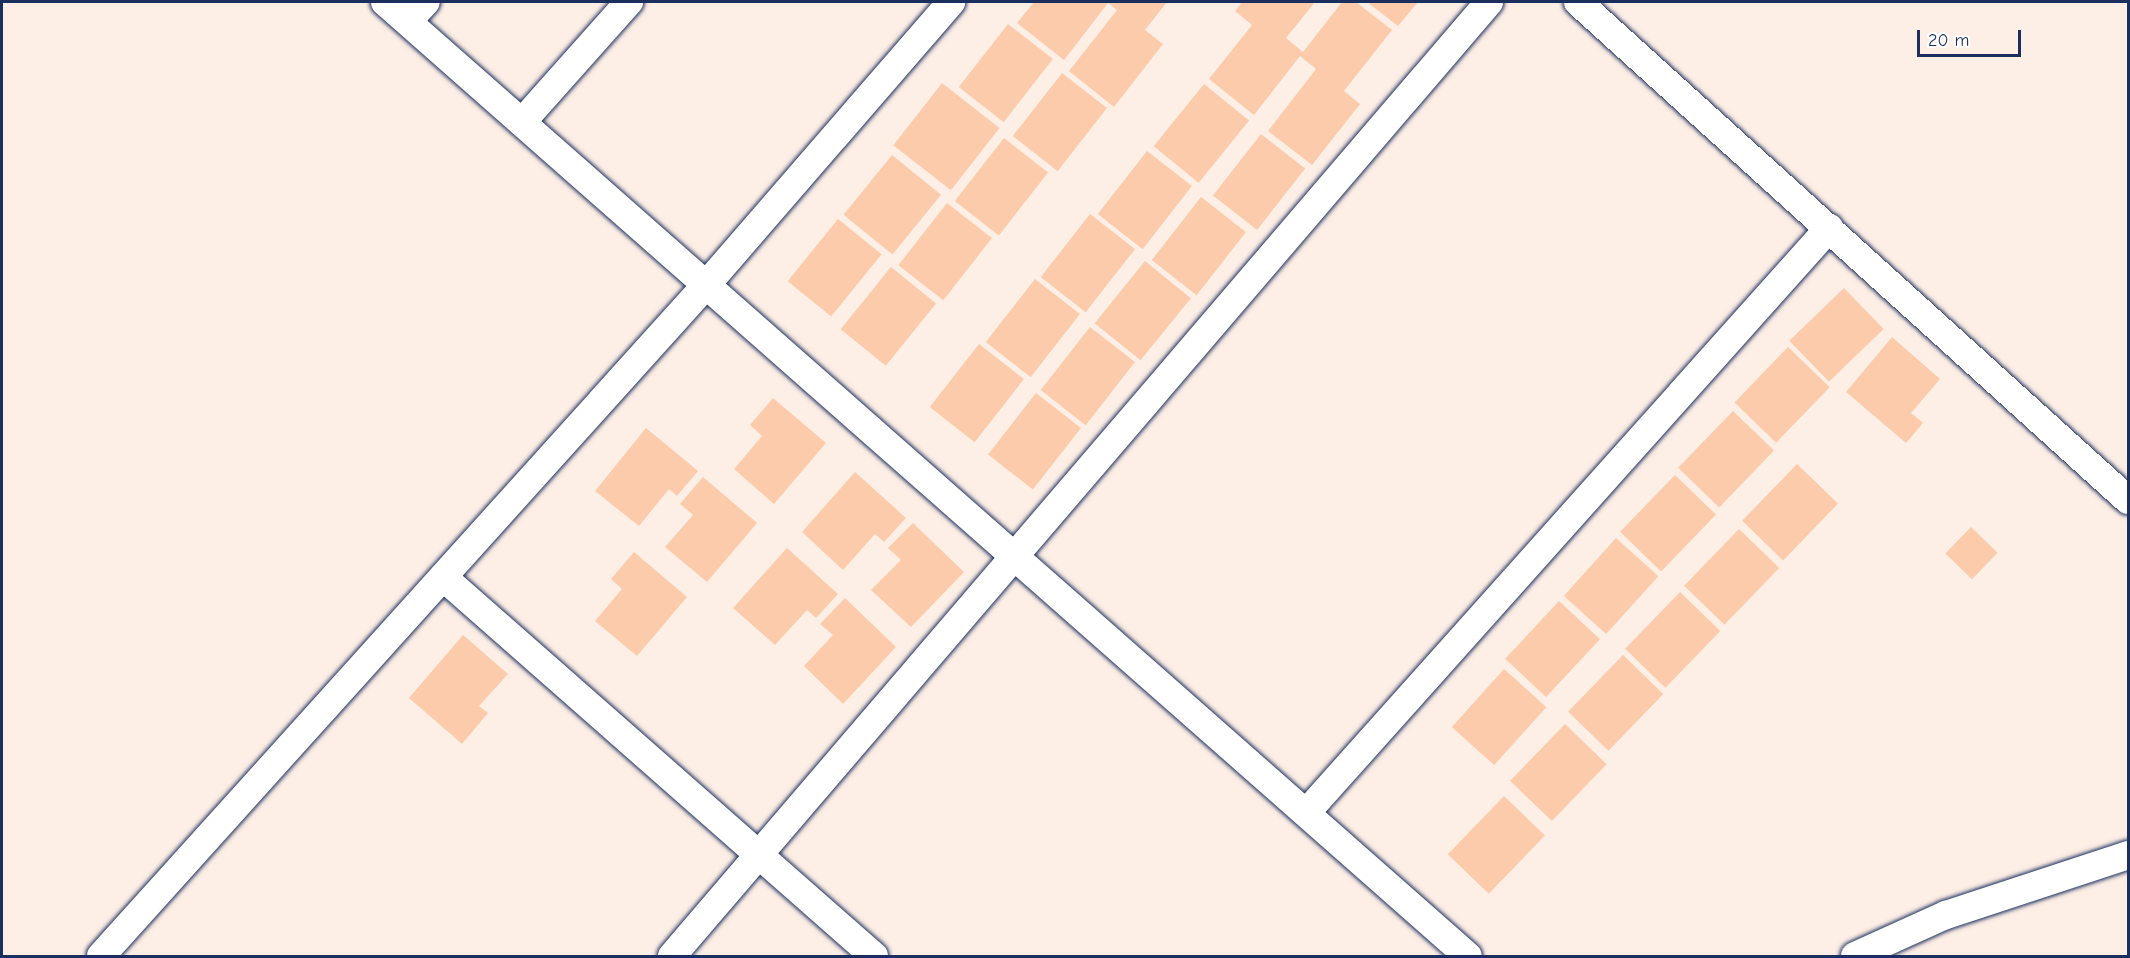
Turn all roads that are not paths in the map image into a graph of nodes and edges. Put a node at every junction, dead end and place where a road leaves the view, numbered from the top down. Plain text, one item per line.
1 (386, 2) edge
2 (629, 2) edge
3 (951, 2) edge
4 (1489, 2) edge
5 (1578, 2) edge
6 (417, 11) edge
7 (522, 122) junction
8 (1829, 228) junction
9 (707, 285) junction
10 (2128, 500) edge
11 (1015, 557) junction
12 (443, 577) junction
13 (1306, 813) junction
14 (2128, 855) edge
15 (758, 857) junction
16 (101, 957) edge
17 (672, 957) edge
18 (874, 957) edge
19 (1468, 957) edge
20 (1855, 957) edge

1 - 6 street
2 - 7 street
3 - 9 street
4 - 11 street
5 - 8 street
6 - 7 street
7 - 9 street
8 - 10 street
8 - 13 street
9 - 11 street
9 - 12 street
11 - 13 street
11 - 15 street
12 - 15 street
12 - 16 street
13 - 19 street
14 - 20 street
15 - 17 street
15 - 18 street

